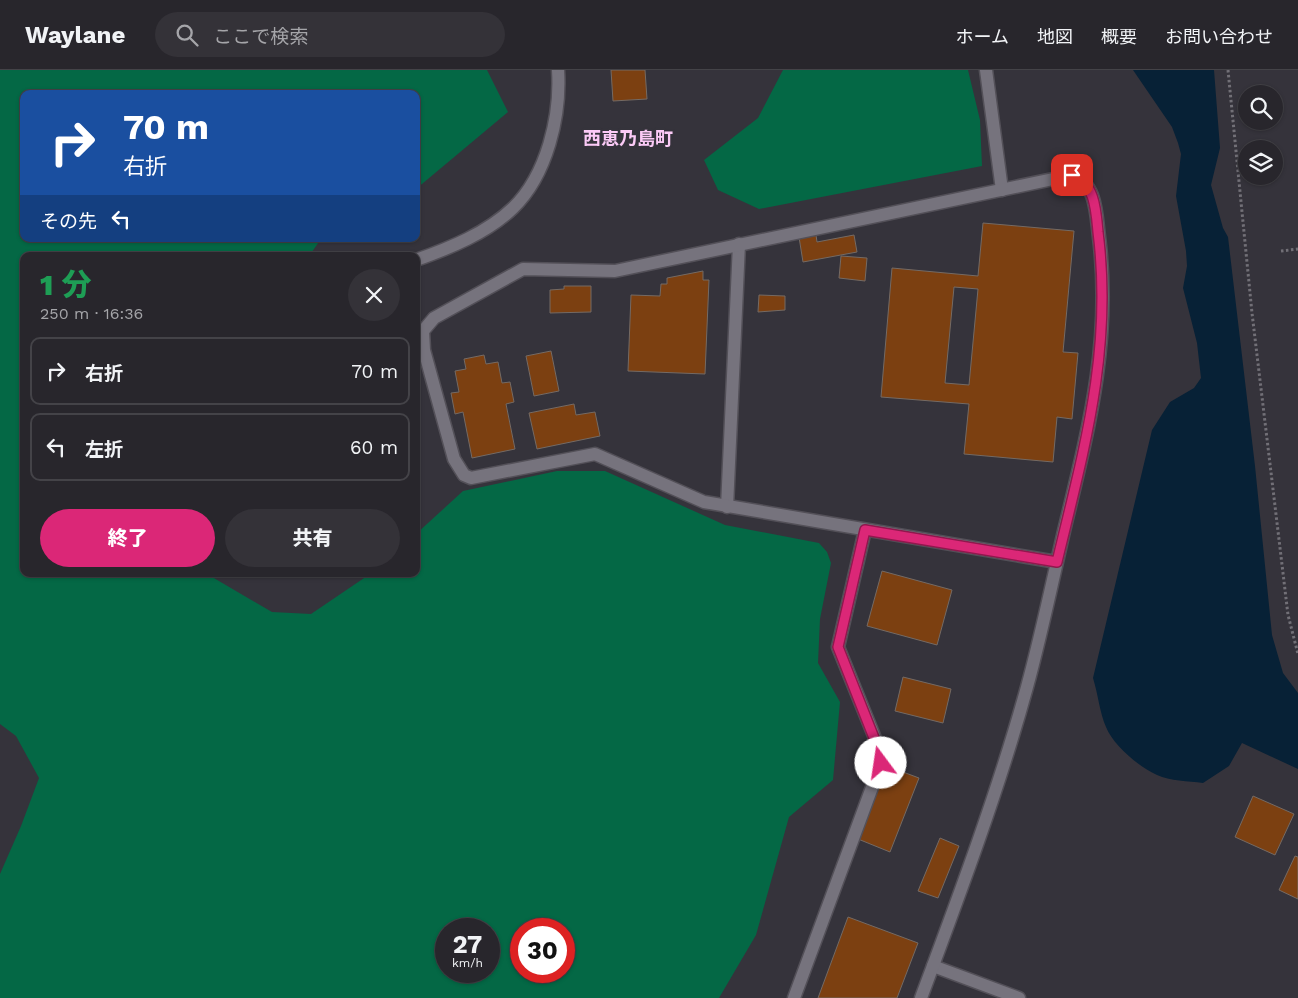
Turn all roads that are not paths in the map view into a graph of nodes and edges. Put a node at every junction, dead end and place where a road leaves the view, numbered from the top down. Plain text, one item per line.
1 (558, 70) edge
2 (986, 70) edge
3 (1002, 190) junction
4 (739, 244) junction
5 (420, 258) edge
6 (420, 349) edge
7 (727, 507) junction
8 (865, 530) junction
9 (1057, 562) junction
10 (933, 966) junction
11 (794, 998) edge
12 (921, 998) edge
13 (1019, 998) edge

1 - 5 street
2 - 3 street
3 - 4 street
3 - 9 street
4 - 6 street
4 - 7 street
6 - 7 street
7 - 8 street
8 - 9 street
8 - 11 street
9 - 10 street
10 - 12 street
10 - 13 street

